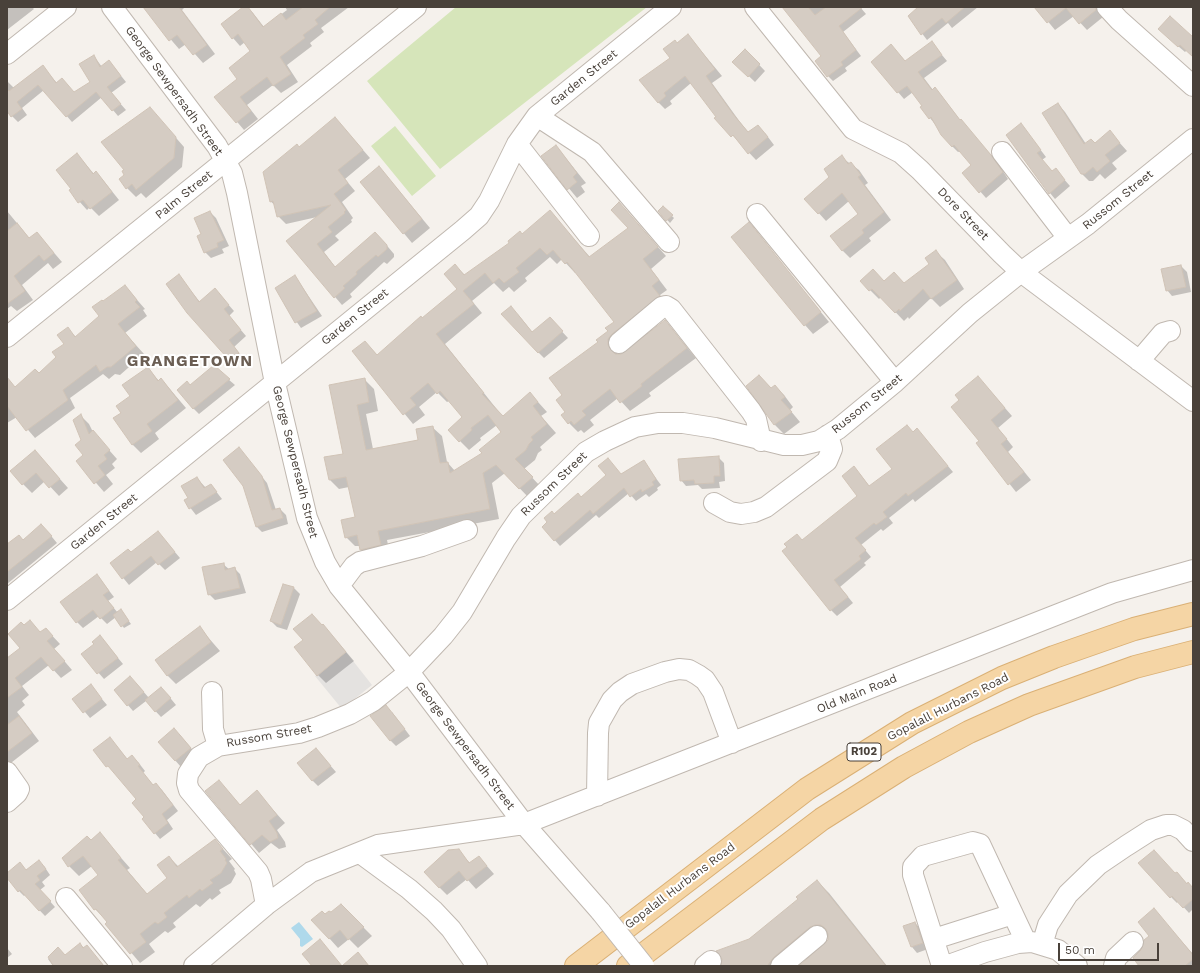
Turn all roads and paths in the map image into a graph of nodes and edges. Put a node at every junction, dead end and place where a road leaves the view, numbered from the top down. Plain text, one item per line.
1 (66, 7) edge
2 (112, 7) edge
3 (416, 7) edge
4 (671, 7) edge
5 (755, 7) edge
6 (1107, 7) edge
7 (7, 54) edge
8 (1193, 86) edge
9 (537, 116) junction
10 (1193, 139) edge
11 (517, 144) junction
12 (1002, 152) dead end
13 (225, 161) junction
14 (757, 214) dead end
15 (589, 236) dead end
16 (1068, 238) junction
17 (669, 242) dead end
18 (1021, 272) junction
19 (1170, 330) dead end
20 (7, 337) edge
21 (619, 343) dead end
22 (1139, 361) junction
23 (895, 382) junction
24 (275, 383) junction
25 (1193, 401) edge
26 (828, 435) junction
27 (761, 441) junction
28 (796, 445) junction
29 (810, 473) junction
30 (714, 503) dead end
31 (467, 530) dead end
32 (1193, 570) edge
33 (339, 586) junction
34 (7, 600) edge
35 (1193, 614) edge
36 (1193, 652) edge
37 (409, 672) junction
38 (212, 692) dead end
39 (732, 743) junction
40 (218, 746) junction
41 (7, 772) edge
42 (597, 796) junction
43 (7, 802) edge
44 (524, 824) junction
45 (1193, 841) edge
46 (360, 853) junction
47 (258, 872) junction
48 (298, 883) junction
49 (66, 898) dead end
50 (266, 905) junction
51 (1013, 914) junction
52 (817, 936) dead end
53 (934, 939) junction
54 (1133, 942) dead end
55 (1034, 943) junction
56 (122, 966) edge
57 (194, 966) edge
58 (478, 966) edge
59 (576, 966) edge
60 (628, 966) edge
61 (644, 966) edge
62 (781, 966) edge
63 (942, 966) edge
64 (946, 966) edge
65 (1077, 966) edge
66 (1114, 966) edge

1 - 7 street
2 - 13 street, George Sewpersadh Street
3 - 13 street, Palm Street
4 - 9 street, Garden Street
5 - 18 street, Dore Street
6 - 8 street
9 - 11 street, Garden Street
9 - 17 street
10 - 16 street, Russom Street
11 - 15 street
11 - 24 street, Garden Street
12 - 16 street
13 - 20 street, Palm Street
13 - 24 street, George Sewpersadh Street
14 - 23 street
16 - 18 street, Russom Street
18 - 22 street, Dore Street
18 - 23 street, Russom Street
19 - 22 street
21 - 27 street
22 - 25 street, Dore Street
23 - 26 street, Russom Street
24 - 33 street, George Sewpersadh Street
24 - 34 street, Garden Street
26 - 28 street, Russom Street
26 - 29 street
27 - 28 street, Russom Street
27 - 37 street, Russom Street
28 - 29 street
29 - 30 street
31 - 33 street
32 - 39 street, Old Main Road
33 - 37 street, George Sewpersadh Street
35 - 59 main road, Gopalall Hurbans Road / R102
36 - 60 main road, R102
37 - 40 street, Russom Street
37 - 44 street, George Sewpersadh Street
38 - 40 street
39 - 42 street, Old Main Road
39 - 42 street
40 - 47 street, Russom Street
41 - 43 street
42 - 44 street, Old Main Road
44 - 46 street
44 - 61 street, George Sewpersadh Street, bridge
45 - 55 street
46 - 48 street
46 - 58 street
47 - 48 street
47 - 50 street, Russom Street
48 - 50 street
49 - 56 street
50 - 57 street
51 - 53 street
51 - 53 street
51 - 55 street
52 - 62 street
53 - 63 street
54 - 66 street
55 - 64 street
55 - 65 street

